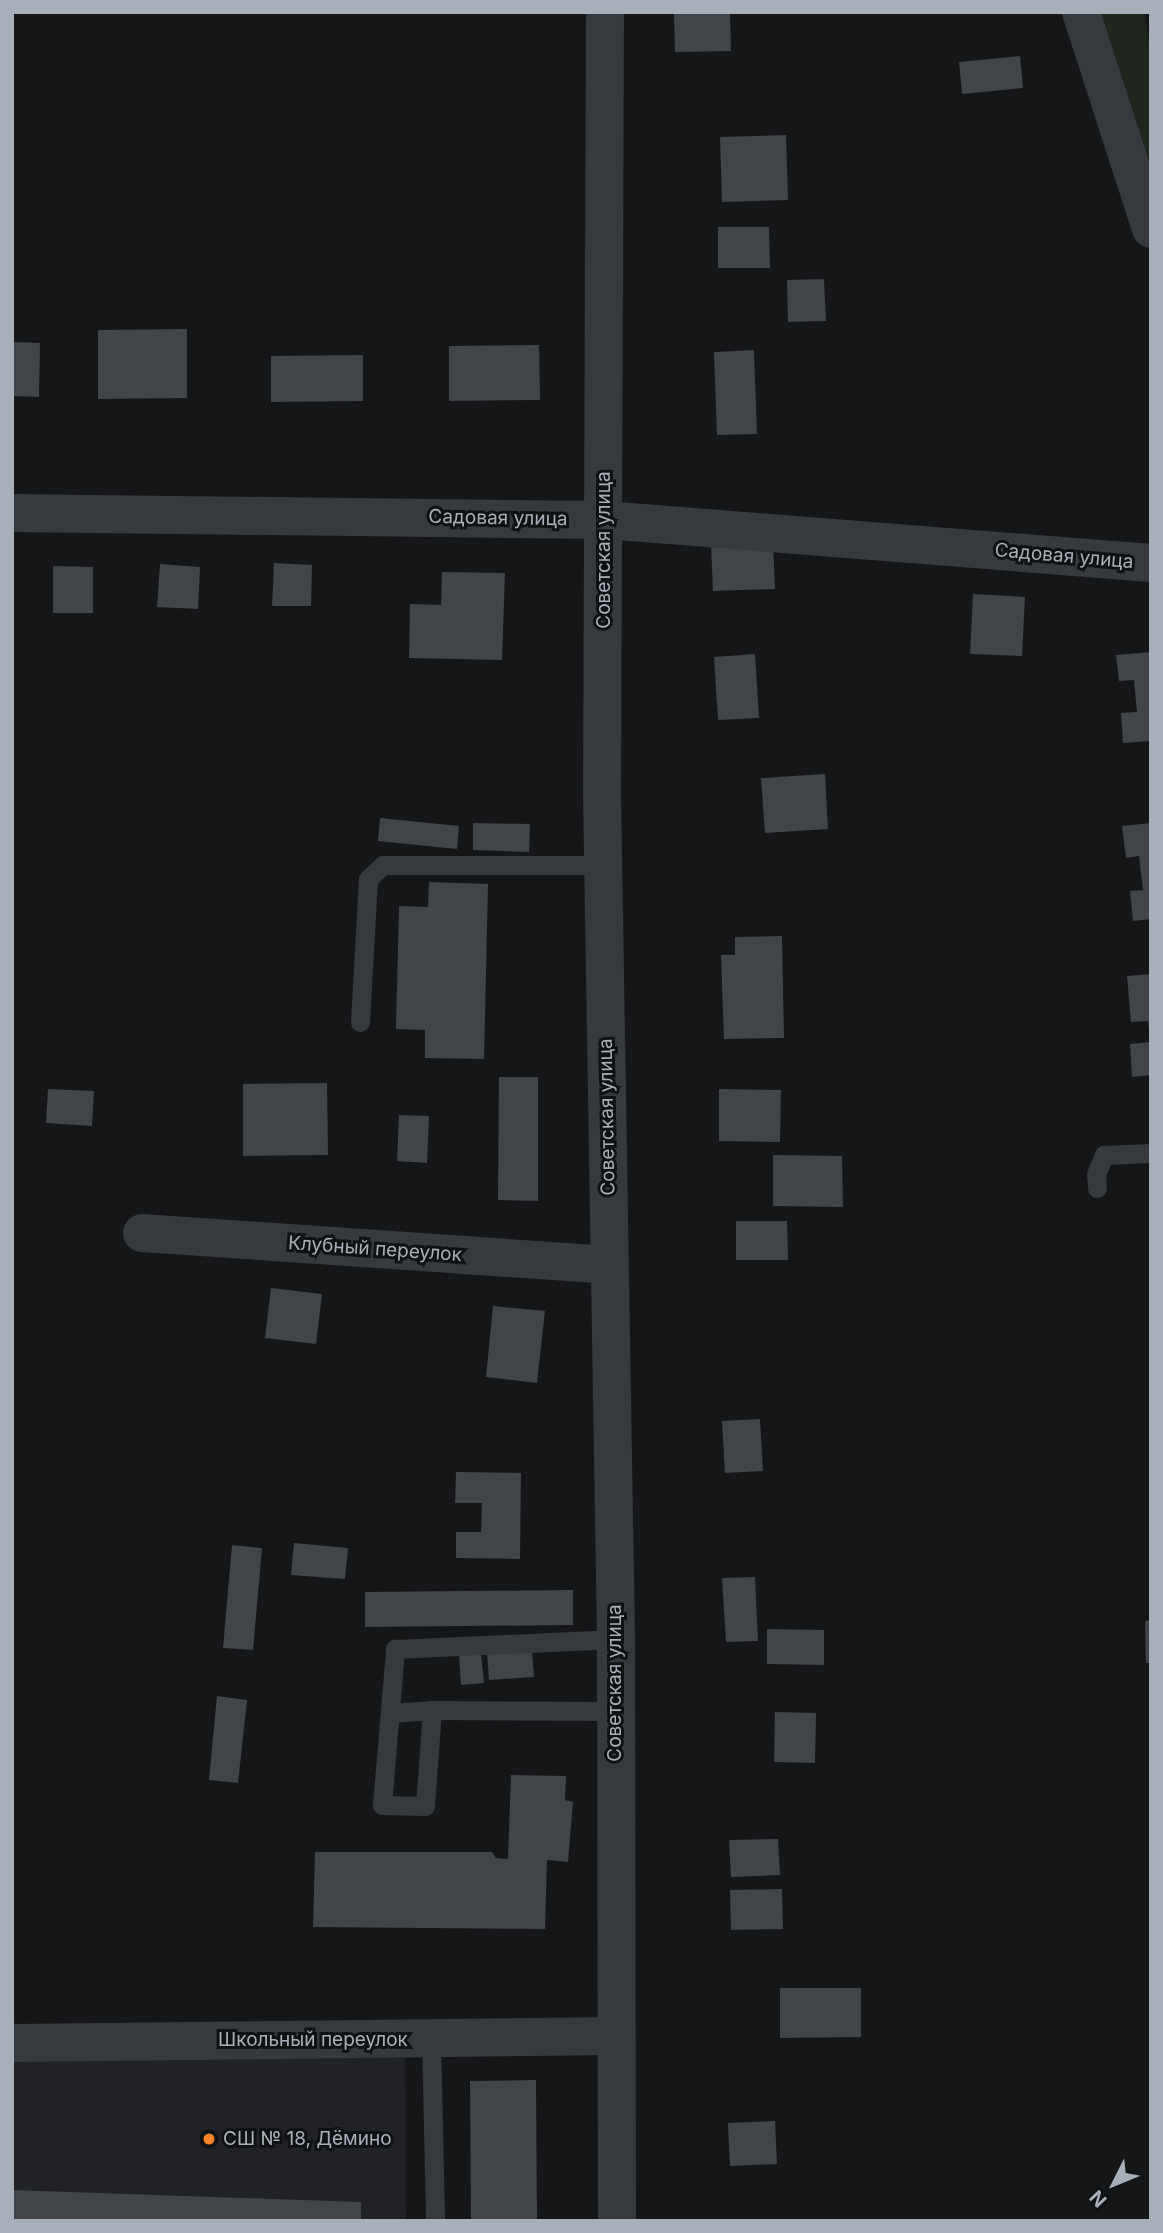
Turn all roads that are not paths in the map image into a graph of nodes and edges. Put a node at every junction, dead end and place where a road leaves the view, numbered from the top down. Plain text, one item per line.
1 (605, 12) edge
2 (1081, 12) edge
3 (1151, 229) edge
4 (12, 513) edge
5 (604, 520) junction
6 (1151, 563) edge
7 (603, 865) junction
8 (360, 1022) dead end
9 (1151, 1153) edge
10 (1097, 1188) dead end
11 (142, 1233) dead end
12 (609, 1265) junction
13 (616, 1639) junction
14 (432, 1710) junction
15 (615, 1711) junction
16 (391, 1713) junction
17 (614, 2036) junction
18 (431, 2039) junction
19 (12, 2043) edge
20 (435, 2221) edge
21 (617, 2221) edge

1 - 5 street, Советская улица
2 - 3 street
4 - 5 street, Садовая улица
5 - 6 street, Садовая улица
5 - 7 street, Советская улица
7 - 8 lane
7 - 12 street, Советская улица
9 - 10 lane
11 - 12 street, Клубный переулок
12 - 13 street, Советская улица
13 - 15 street, Советская улица
13 - 16 lane
14 - 15 lane
14 - 16 lane
14 - 16 lane
15 - 17 street, Советская улица
17 - 18 street, Школьный переулок
17 - 21 street, Советская улица
18 - 19 street, Школьный переулок
18 - 20 lane

